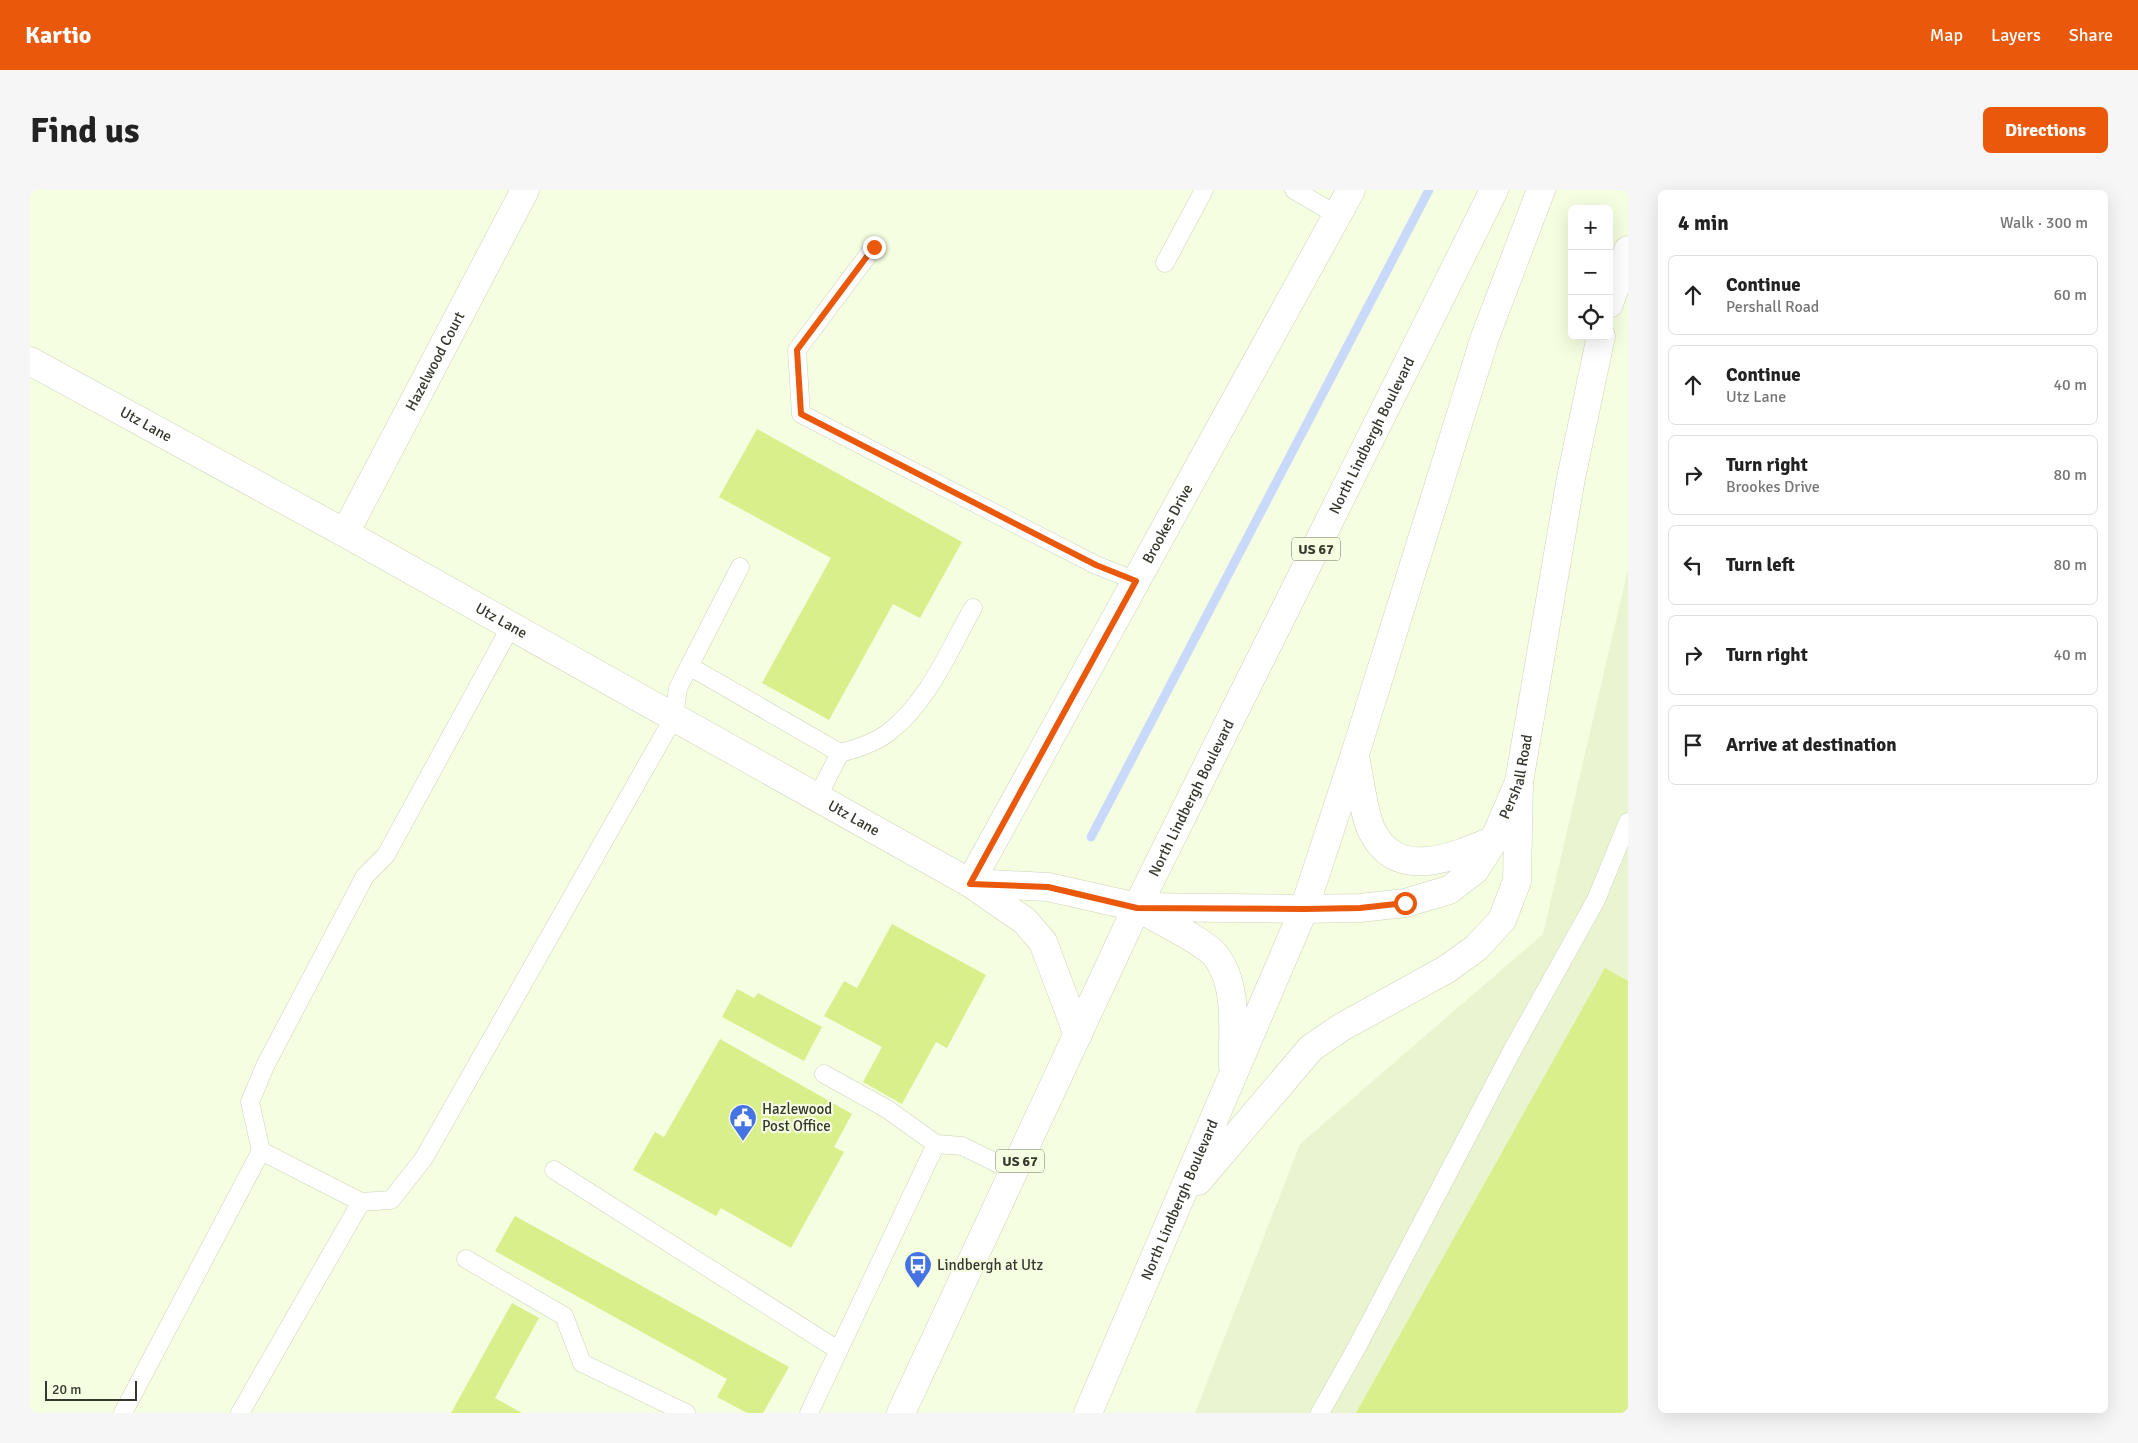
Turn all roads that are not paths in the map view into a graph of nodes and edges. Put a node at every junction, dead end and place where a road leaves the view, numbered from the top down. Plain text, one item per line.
1 (525, 190) edge
2 (1204, 190) edge
3 (1294, 190) edge
4 (1351, 190) edge
5 (1494, 190) edge
6 (1541, 190) edge
7 (1337, 214) junction
8 (874, 247) dead end
9 (1628, 250) edge
10 (1165, 262) dead end
11 (1612, 295) edge
12 (1600, 340) edge
13 (30, 361) edge
14 (345, 532) junction
15 (740, 567) dead end
16 (1136, 581) junction
17 (973, 608) dead end
18 (511, 626) junction
19 (689, 666) junction
20 (674, 717) junction
21 (840, 753) junction
22 (1355, 754) junction
23 (1519, 782) junction
24 (818, 798) junction
25 (1628, 822) edge
26 (1494, 840) junction
27 (970, 884) junction
28 (1137, 908) junction
29 (1304, 909) junction
30 (1078, 1036) junction
31 (824, 1074) dead end
32 (1233, 1077) junction
33 (936, 1144) junction
34 (261, 1151) junction
35 (554, 1170) dead end
36 (1015, 1172) junction
37 (361, 1202) junction
38 (1179, 1203) junction
39 (466, 1259) dead end
40 (838, 1350) junction
41 (123, 1413) edge
42 (240, 1413) edge
43 (686, 1413) edge
44 (809, 1413) edge
45 (901, 1413) edge
46 (1088, 1413) edge
47 (1320, 1413) edge

1 - 14 main road, Hazelwood Court
2 - 10 lane
3 - 7 lane
4 - 7 main road, Brookes Drive
5 - 28 main road, North Lindbergh Boulevard / US 67
6 - 22 main road, North Lindbergh Boulevard
7 - 16 main road, Brookes Drive
8 - 16 lane
9 - 11 main road
12 - 23 main road, Pershall Road
13 - 14 main road, Utz Lane
14 - 18 main road, Utz Lane
15 - 19 lane
16 - 27 main road, Brookes Drive
17 - 21 lane
18 - 20 main road, Utz Lane
18 - 34 lane
19 - 20 lane
19 - 21 lane
20 - 24 main road, Utz Lane
20 - 37 lane
21 - 24 lane
22 - 26 main road
22 - 29 main road, North Lindbergh Boulevard
23 - 26 main road, Pershall Road
23 - 38 main road
24 - 27 main road, Utz Lane
25 - 47 lane
26 - 29 main road, Pershall Road
27 - 28 main road, Utz Lane
27 - 30 main road, Utz Lane
28 - 29 main road, Pershall Road
28 - 30 main road, North Lindbergh Boulevard / US 67
28 - 32 main road
29 - 32 main road, North Lindbergh Boulevard
30 - 36 main road, North Lindbergh Boulevard / US 67
31 - 33 lane
32 - 38 main road, North Lindbergh Boulevard
33 - 36 lane
33 - 40 lane
34 - 37 lane
34 - 41 lane
35 - 40 lane
36 - 45 main road, North Lindbergh Boulevard / US 67
37 - 42 lane
38 - 46 main road, North Lindbergh Boulevard
39 - 43 lane
40 - 44 lane

